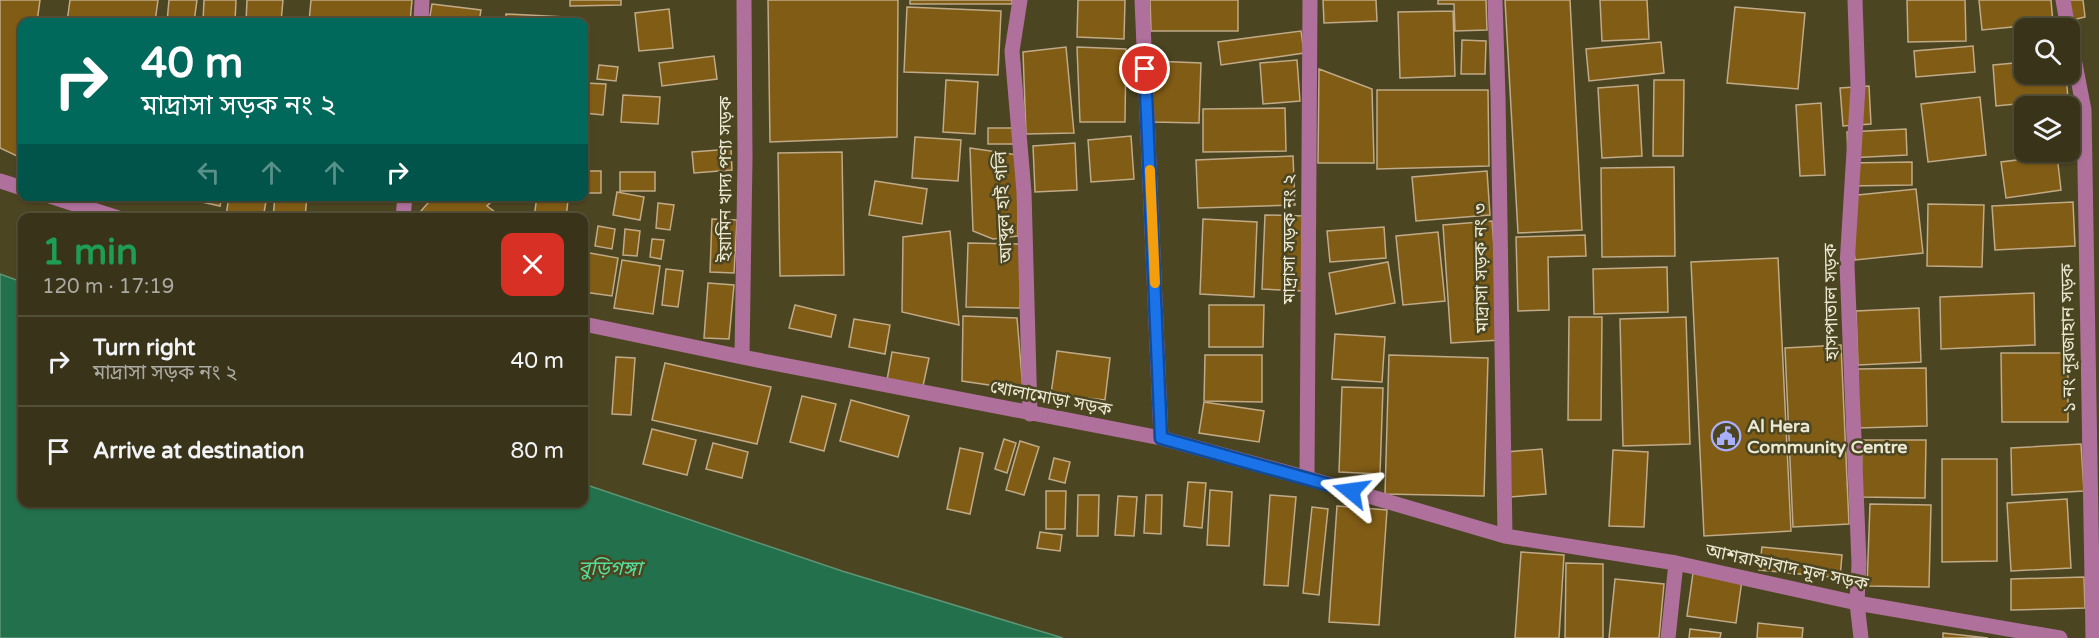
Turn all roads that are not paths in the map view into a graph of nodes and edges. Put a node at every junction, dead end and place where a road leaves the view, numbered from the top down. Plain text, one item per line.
1 (422, 0) edge
2 (744, 0) edge
3 (1020, 0) edge
4 (1142, 0) edge
5 (1310, 0) edge
6 (1495, 0) edge
7 (1855, 0) edge
8 (2063, 0) edge
9 (421, 18) edge
10 (2066, 18) edge
11 (2079, 84) edge
12 (0, 181) edge
13 (18, 187) edge
14 (65, 201) edge
15 (102, 213) edge
16 (588, 325) edge
17 (742, 357) junction
18 (1030, 414) junction
19 (1161, 438) junction
20 (1307, 478) junction
21 (1505, 536) junction
22 (1676, 563) junction
23 (1857, 603) junction
24 (1668, 638) edge
25 (1862, 638) edge
26 (2060, 638) edge
27 (2092, 638) edge

1 - 9 street
2 - 17 street, ইয়ামিন খাদ্য পণ্য সড়ক
3 - 18 street, আব্দুল হাই গলি
4 - 19 street
5 - 20 street, মাদ্রাসা সড়ক নং ২
6 - 21 street, মাদ্রাসা সড়ক নং ৩
7 - 23 street, হাসপাতাল সড়ক
8 - 10 street
11 - 27 street, ১ নং নূরজাহান সড়ক
12 - 13 street
14 - 15 street
16 - 17 street, খোলামোড়া সড়ক
17 - 18 street, খোলামোড়া সড়ক
18 - 19 street, খোলামোড়া সড়ক
19 - 20 street, খোলামোড়া সড়ক
20 - 21 street, খোলামোড়া সড়ক
21 - 22 street, আশরাফাবাদ মূল সড়ক
22 - 23 street, আশরাফাবাদ মূল সড়ক
22 - 24 street
23 - 25 street, হাসপাতাল সড়ক
23 - 26 street, আশরাফাবাদ মূল সড়ক

